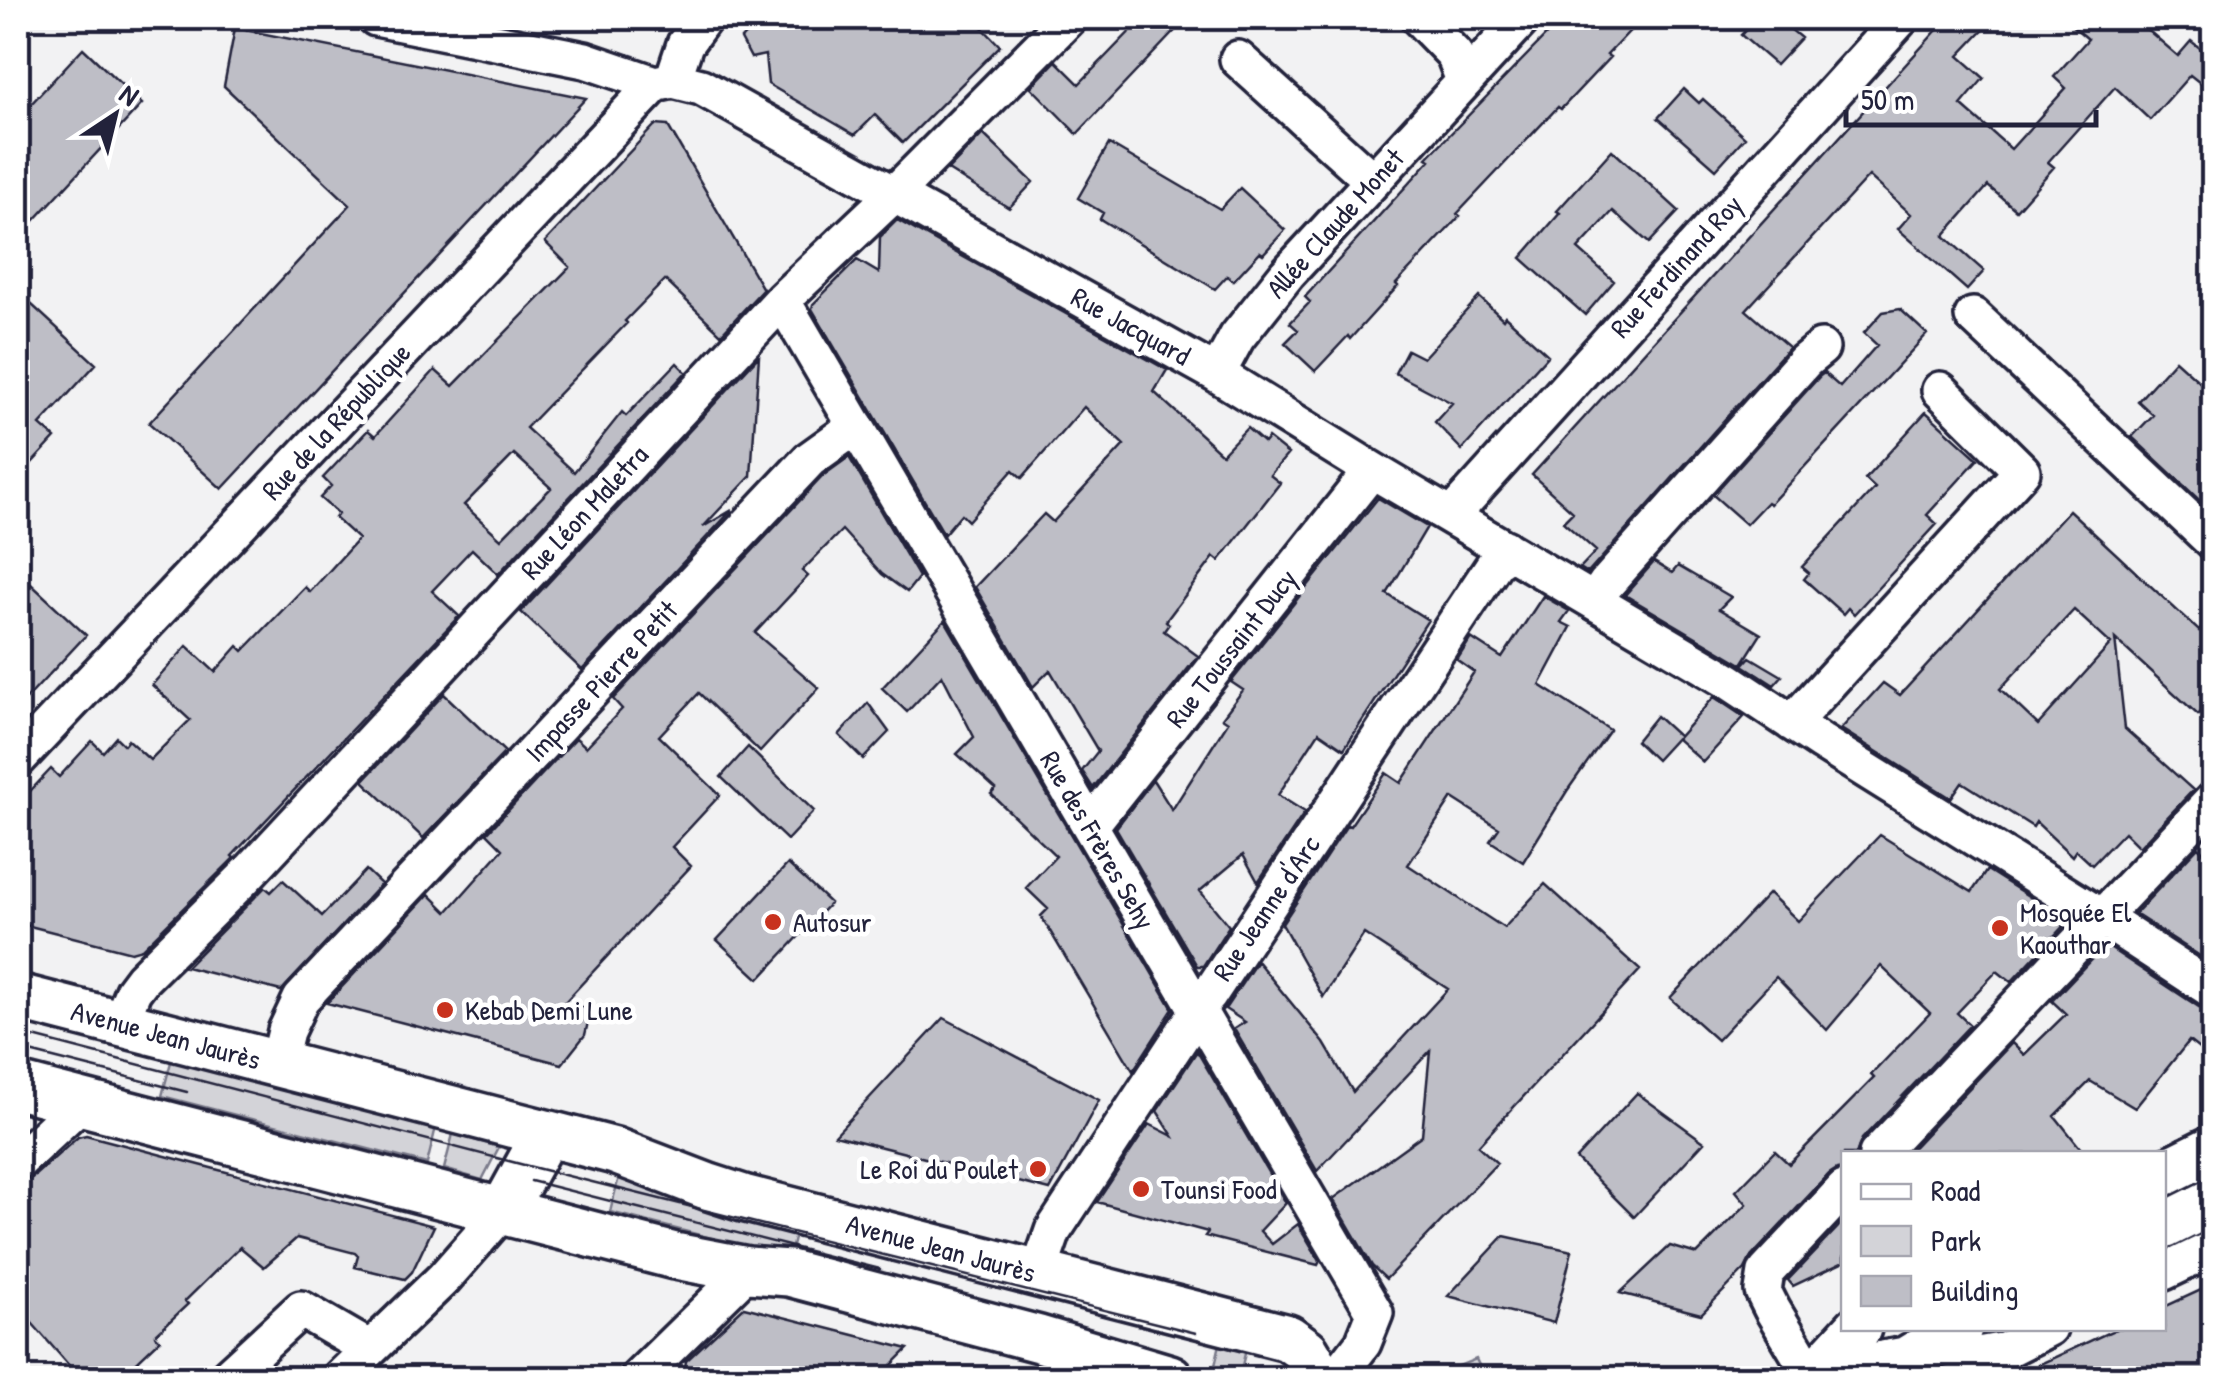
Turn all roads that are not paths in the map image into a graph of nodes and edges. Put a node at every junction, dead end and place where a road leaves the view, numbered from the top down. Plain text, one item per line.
1 (376, 18) edge
2 (704, 18) edge
3 (1069, 18) edge
4 (1419, 18) edge
5 (1522, 18) edge
6 (1901, 18) edge
7 (1238, 58) dead end
8 (1464, 81) junction
9 (664, 82) junction
10 (1373, 180) junction
11 (894, 194) junction
12 (782, 300) junction
13 (1973, 316) dead end
14 (1821, 348) dead end
15 (1217, 374) junction
16 (1940, 390) dead end
17 (856, 426) junction
18 (1372, 470) junction
19 (1452, 515) junction
20 (2214, 543) edge
21 (1505, 548) junction
22 (1594, 600) junction
23 (1807, 732) junction
24 (18, 758) edge
25 (2214, 799) edge
26 (1090, 826) junction
27 (2101, 917) junction
28 (2214, 991) edge
29 (18, 996) edge
30 (1197, 1009) junction
31 (120, 1023) junction
32 (278, 1064) junction
33 (18, 1086) edge
34 (82, 1102) junction
35 (546, 1133) junction
36 (2214, 1148) edge
37 (1881, 1151) edge
38 (18, 1162) edge
39 (2166, 1172) edge
40 (2214, 1181) edge
41 (1841, 1193) edge
42 (2214, 1201) edge
43 (2166, 1203) edge
44 (503, 1211) junction
45 (2166, 1225) edge
46 (2214, 1248) edge
47 (748, 1270) junction
48 (2166, 1271) edge
49 (1038, 1274) junction
50 (1855, 1331) edge
51 (2043, 1331) edge
52 (1938, 1334) edge
53 (370, 1350) junction
54 (654, 1373) edge
55 (226, 1378) edge
56 (340, 1378) edge
57 (1170, 1378) edge
58 (1322, 1378) edge
59 (1336, 1378) edge
60 (1804, 1378) edge
61 (1814, 1378) edge

1 - 9 street, Rue Jacquard
2 - 9 street, Rue de la République
3 - 11 street, Rue Léon Maletra
4 - 8 street
5 - 8 street, Allée Claude Monet
6 - 19 street, Rue Ferdinand Roy
7 - 10 street
8 - 10 street, Allée Claude Monet
9 - 11 street, Rue Jacquard
9 - 24 street, Rue de la République
10 - 15 street, Allée Claude Monet
11 - 12 street, Rue Léon Maletra
11 - 15 street, Rue Jacquard
12 - 17 street, Rue des Frères Sehy
12 - 31 street, Rue Léon Maletra
13 - 20 street
14 - 22 street
15 - 18 street, Rue Jacquard
16 - 23 street
17 - 26 street, Rue des Frères Sehy
17 - 32 street, Impasse Pierre Petit
18 - 19 street, Rue Jacquard
18 - 26 street, Rue Toussaint Ducy
19 - 21 street, Rue Jacquard
21 - 22 street, Rue Jacquard
21 - 30 street, Rue Jeanne d'Arc
22 - 23 street, Rue Jacquard
23 - 27 street, Rue Jacquard
25 - 27 street
26 - 30 street, Rue des Frères Sehy
27 - 28 street, Rue Jacquard
27 - 37 street
29 - 31 main road, Avenue Jean Jaurès
30 - 49 street, Rue Jeanne d'Arc
30 - 59 street, Rue des Frères Sehy
31 - 32 main road, Avenue Jean Jaurès
32 - 35 main road, Avenue Jean Jaurès
33 - 34 main road
34 - 38 street
34 - 44 main road
35 - 44 main road
35 - 49 main road, Avenue Jean Jaurès
36 - 39 main road
40 - 43 street
41 - 61 street
42 - 45 main road
44 - 47 main road
44 - 53 street
46 - 48 street
47 - 54 street
47 - 57 main road
49 - 58 main road, Avenue Jean Jaurès
50 - 61 main road
51 - 52 street
52 - 61 main road
53 - 55 street
53 - 56 street
60 - 61 main road

